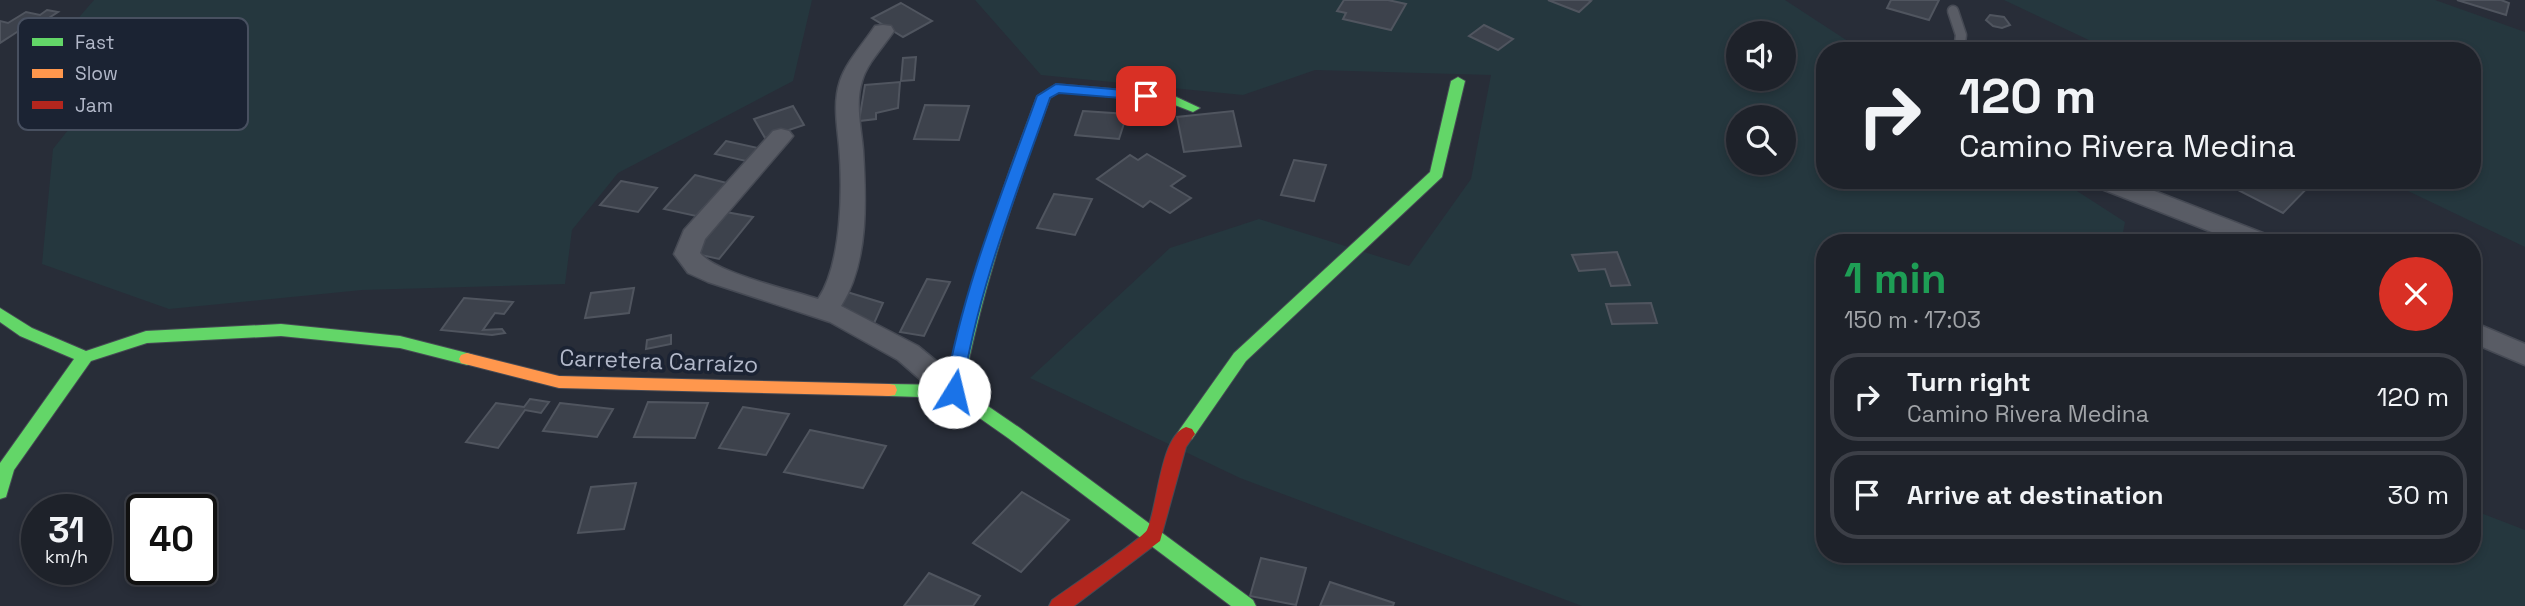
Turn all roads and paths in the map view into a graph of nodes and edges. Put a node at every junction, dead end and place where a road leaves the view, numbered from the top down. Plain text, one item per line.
1 (1952, 10) dead end
2 (883, 30) dead end
3 (1960, 42) edge
4 (1458, 81) dead end
5 (1193, 108) dead end
6 (781, 136) dead end
7 (2125, 189) edge
8 (2241, 234) edge
9 (824, 310) junction
10 (0, 314) edge
11 (2481, 336) edge
12 (2525, 355) edge
13 (85, 357) junction
14 (954, 392) junction
15 (0, 492) edge
16 (1154, 536) junction
17 (1059, 606) edge
18 (1246, 606) edge

1 - 3 lane
2 - 9 street
4 - 16 street
5 - 14 street
6 - 9 street
7 - 8 street
9 - 14 street
10 - 13 street
11 - 12 street
13 - 14 street, Carretera Carraízo
13 - 15 street
14 - 16 street
16 - 17 street
16 - 18 street

